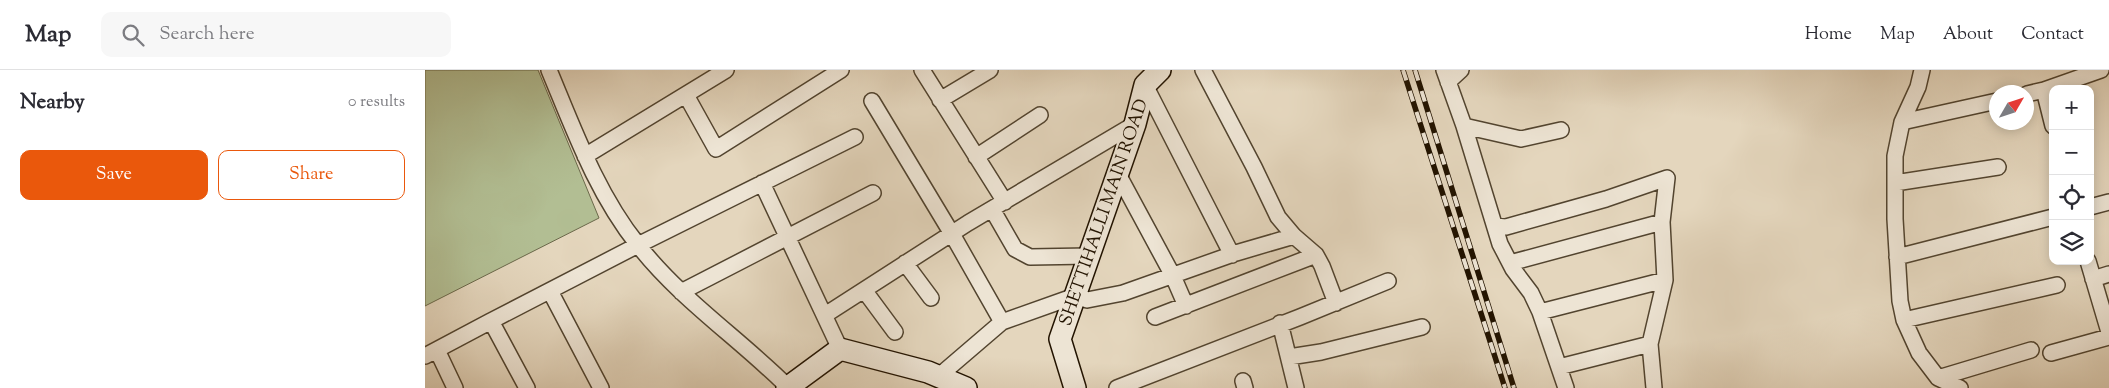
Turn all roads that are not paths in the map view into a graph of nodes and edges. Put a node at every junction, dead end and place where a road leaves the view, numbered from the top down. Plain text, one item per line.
1 (549, 70) edge
2 (726, 70) edge
3 (841, 70) edge
4 (922, 70) edge
5 (990, 70) edge
6 (1160, 70) edge
7 (1203, 70) edge
8 (1461, 70) edge
9 (1922, 70) edge
10 (2101, 70) edge
11 (1446, 76) edge
12 (1145, 85) junction
13 (2044, 90) junction
14 (2034, 92) edge
15 (685, 95) junction
16 (940, 100) junction
17 (872, 101) dead end
18 (1989, 103) edge
19 (2049, 110) edge
20 (1039, 115) dead end
21 (1902, 122) junction
22 (1135, 124) junction
23 (1464, 126) junction
24 (1561, 130) dead end
25 (855, 136) dead end
26 (585, 156) junction
27 (975, 157) junction
28 (1998, 167) dead end
29 (1118, 174) junction
30 (762, 183) junction
31 (1895, 184) junction
32 (873, 193) dead end
33 (1005, 202) junction
34 (2109, 202) edge
35 (2094, 206) edge
36 (992, 209) junction
37 (2049, 218) edge
38 (1662, 222) junction
39 (1495, 226) junction
40 (953, 234) junction
41 (1294, 236) junction
42 (788, 237) junction
43 (638, 245) junction
44 (1232, 255) junction
45 (1316, 255) junction
46 (1089, 256) junction
47 (1897, 257) junction
48 (905, 263) junction
49 (1510, 263) junction
50 (2089, 265) edge
51 (2109, 274) edge
52 (1173, 276) junction
53 (2093, 279) junction
54 (1665, 280) junction
55 (1388, 281) dead end
56 (2057, 285) dead end
57 (864, 290) junction
58 (550, 291) junction
59 (681, 292) junction
60 (1075, 296) junction
61 (931, 298) dead end
62 (1335, 303) junction
63 (1186, 306) junction
64 (1540, 312) junction
65 (825, 315) junction
66 (1155, 317) dead end
67 (1904, 320) junction
68 (491, 321) junction
69 (1002, 322) junction
70 (1279, 323) junction
71 (1423, 327) dead end
72 (895, 332) dead end
73 (2109, 332) edge
74 (2109, 337) edge
75 (1650, 344) junction
76 (840, 349) junction
77 (2031, 350) dead end
78 (431, 353) edge
79 (2051, 353) dead end
80 (1289, 357) junction
81 (1559, 367) junction
82 (939, 376) junction
83 (1938, 378) junction
84 (455, 388) edge
85 (527, 388) edge
86 (601, 388) edge
87 (788, 388) edge
88 (966, 388) edge
89 (1075, 388) edge
90 (1117, 388) edge
91 (1296, 388) edge
92 (1566, 388) edge
93 (1653, 388) edge
94 (1960, 388) edge

1 - 26 street
2 - 15 street
3 - 15 street
4 - 16 street
5 - 16 street
6 - 12 street, SHETTIHALLI MAIN ROAD
7 - 41 street
8 - 11 street
9 - 21 street
10 - 13 street
11 - 23 street
12 - 22 street, SHETTIHALLI MAIN ROAD
12 - 44 street
13 - 14 street
13 - 19 street
15 - 26 street
16 - 27 street
17 - 40 street
18 - 21 street
20 - 27 street
21 - 31 street
22 - 29 street, SHETTIHALLI MAIN ROAD
22 - 33 street
23 - 24 street
23 - 39 street
25 - 30 street
26 - 43 street
27 - 33 street
28 - 31 street
29 - 46 street, SHETTIHALLI MAIN ROAD
29 - 52 street
30 - 42 street
30 - 43 street
31 - 47 street
32 - 42 street
33 - 36 street
34 - 35 street
36 - 40 street
36 - 46 street
37 - 47 street
38 - 39 street
38 - 49 street
38 - 54 street
39 - 49 street
40 - 48 street
40 - 69 street
41 - 44 street
41 - 45 street
42 - 59 street
42 - 65 street
43 - 58 street
43 - 59 street
44 - 52 street
45 - 62 street
45 - 63 street
46 - 60 street, SHETTIHALLI MAIN ROAD
47 - 67 street
48 - 57 street
48 - 61 street
49 - 64 street
50 - 53 street
51 - 53 street
52 - 60 street
52 - 63 street
53 - 73 street
54 - 64 street
54 - 75 street
55 - 62 street
56 - 67 street
57 - 65 street
57 - 72 street
58 - 68 street
58 - 86 street
59 - 87 street
60 - 69 street
60 - 89 street, SHETTIHALLI MAIN ROAD
62 - 70 street
63 - 66 street
64 - 81 street
65 - 76 street
67 - 83 street
68 - 78 street
68 - 85 street
69 - 82 street
70 - 80 street
70 - 90 street
71 - 80 street
74 - 79 street
75 - 81 street
75 - 93 street
76 - 82 street
76 - 87 street
77 - 83 street
78 - 84 street
80 - 91 street
81 - 92 street
82 - 88 street
83 - 94 street

